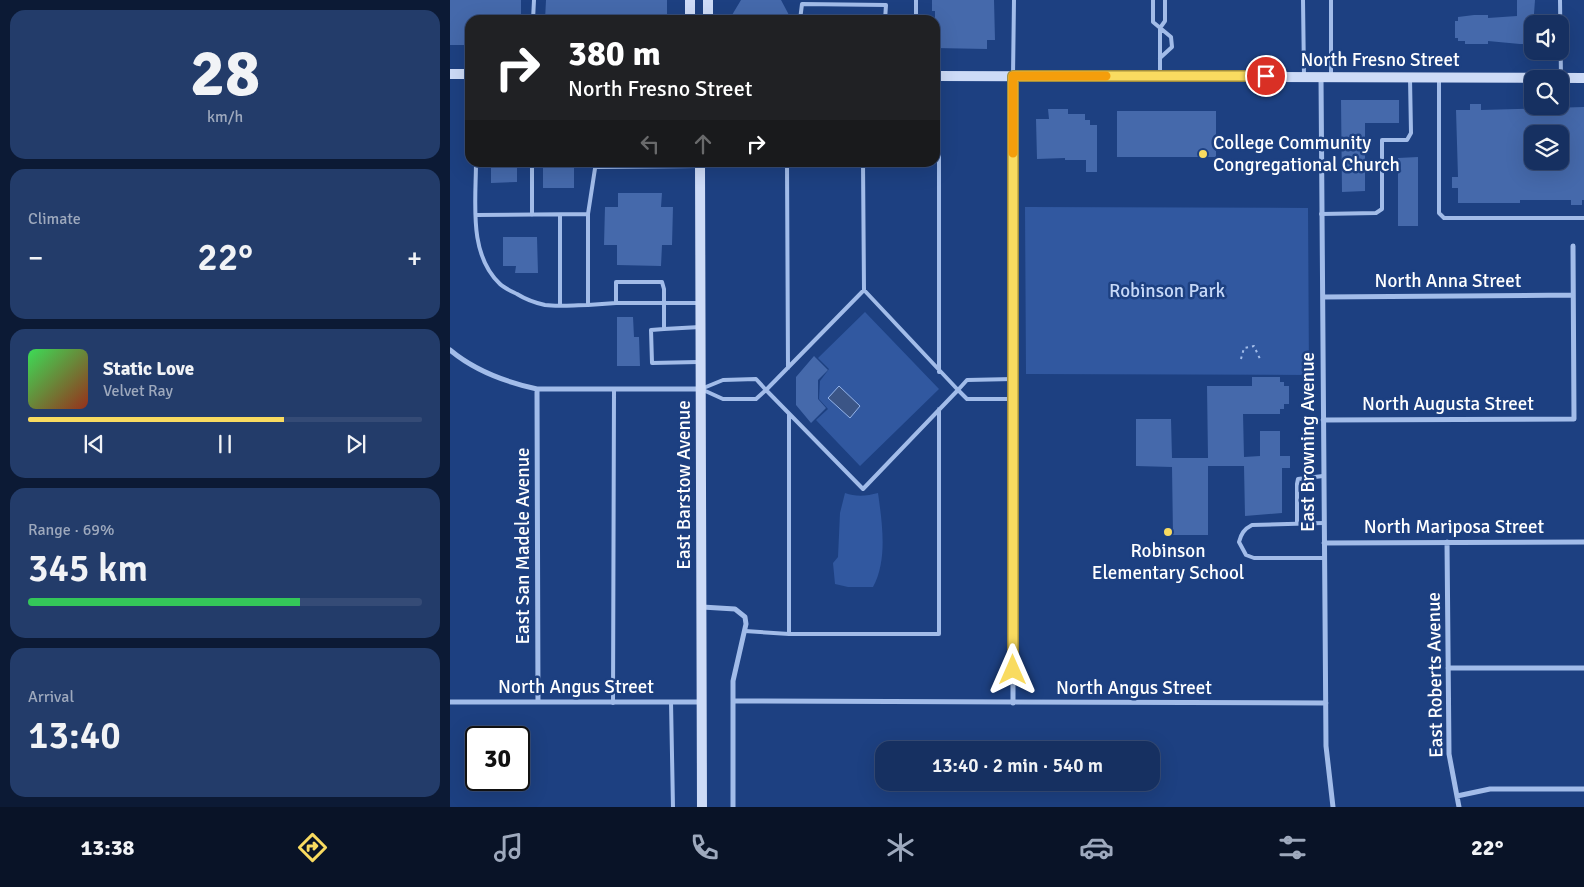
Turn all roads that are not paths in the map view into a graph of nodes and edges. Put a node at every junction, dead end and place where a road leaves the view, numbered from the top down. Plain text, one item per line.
1 (534, 0) edge
2 (690, 0) edge
3 (708, 0) edge
4 (916, 0) edge
5 (1014, 0) edge
6 (1153, 0) edge
7 (1165, 0) edge
8 (1303, 0) edge
9 (1331, 0) edge
10 (1560, 0) edge
11 (533, 15) edge
12 (690, 15) edge
13 (708, 15) edge
14 (801, 15) edge
15 (885, 15) edge
16 (916, 15) edge
17 (1160, 28) junction
18 (1160, 58) junction
19 (1561, 70) edge
20 (450, 74) edge
21 (465, 74) edge
22 (940, 76) edge
23 (1013, 76) junction
24 (1160, 76) junction
25 (1304, 76) junction
26 (1326, 77) junction
27 (1410, 78) junction
28 (1439, 78) junction
29 (1524, 78) edge
30 (1569, 78) edge
31 (1584, 78) edge
32 (476, 167) edge
33 (532, 167) edge
34 (596, 167) edge
35 (700, 167) edge
36 (787, 167) edge
37 (863, 167) edge
38 (939, 167) edge
39 (560, 214) junction
40 (588, 214) junction
41 (1321, 214) junction
42 (476, 215) junction
43 (532, 215) junction
44 (1584, 218) edge
45 (1573, 246) dead end
46 (864, 290) junction
47 (1573, 296) junction
48 (1323, 297) junction
49 (616, 303) junction
50 (665, 303) junction
51 (700, 303) junction
52 (588, 305) junction
53 (560, 306) junction
54 (701, 327) junction
55 (664, 329) junction
56 (450, 350) edge
57 (701, 362) junction
58 (788, 368) junction
59 (939, 372) junction
60 (1013, 379) junction
61 (537, 389) junction
62 (701, 389) junction
63 (614, 390) junction
64 (766, 390) junction
65 (958, 390) junction
66 (1013, 399) junction
67 (939, 410) junction
68 (789, 414) junction
69 (1323, 420) junction
70 (1323, 476) junction
71 (1324, 523) junction
72 (1297, 524) junction
73 (1447, 542) junction
74 (1584, 542) edge
75 (1324, 543) junction
76 (1324, 558) junction
77 (702, 608) junction
78 (745, 631) junction
79 (789, 634) junction
80 (1448, 668) junction
81 (1584, 668) edge
82 (733, 701) junction
83 (450, 702) edge
84 (538, 702) junction
85 (671, 702) junction
86 (702, 702) junction
87 (1013, 702) junction
88 (613, 703) junction
89 (1326, 703) junction
90 (1584, 789) edge
91 (1457, 796) junction
92 (673, 807) edge
93 (702, 807) edge
94 (733, 807) edge
95 (1333, 807) edge
96 (1459, 807) edge

1 - 11 lane
2 - 12 main road
3 - 13 main road
4 - 16 lane
5 - 23 lane
6 - 17 lane
7 - 17 lane
8 - 25 lane
9 - 26 lane
10 - 19 lane
14 - 15 lane
17 - 18 lane
17 - 18 lane
18 - 24 lane
20 - 21 main road
22 - 23 main road, North Fresno Street
23 - 24 main road, North Fresno Street
23 - 60 street
24 - 25 main road, North Fresno Street
25 - 26 main road, North Fresno Street
26 - 27 main road, North Fresno Street
26 - 41 street, East Browning Avenue
27 - 28 main road, North Fresno Street
27 - 41 lane
28 - 29 main road, North Fresno Street
28 - 44 lane
30 - 31 main road, North Fresno Street
32 - 42 lane
33 - 43 lane
34 - 40 lane
35 - 51 main road, East Barstow Avenue
36 - 58 lane
37 - 46 lane
38 - 59 lane
39 - 40 lane
39 - 43 lane
39 - 53 lane
40 - 52 lane
41 - 48 street, East Browning Avenue
42 - 43 lane
42 - 53 lane
45 - 47 street
46 - 58 lane
46 - 59 lane
47 - 48 street, North Anna Street
47 - 69 street, North Augusta Street
48 - 69 street, East Browning Avenue
49 - 50 lane
49 - 50 lane
49 - 52 lane
50 - 51 lane
50 - 55 lane
51 - 54 main road, East Barstow Avenue
52 - 53 lane
54 - 55 lane
54 - 57 main road, East Barstow Avenue
55 - 57 lane
56 - 61 street
57 - 62 main road, East Barstow Avenue
58 - 64 lane
59 - 65 lane
60 - 65 lane
60 - 66 street
61 - 63 street
61 - 84 street, East San Madele Avenue
62 - 63 street
62 - 64 lane
62 - 64 lane
62 - 77 main road, East Barstow Avenue
63 - 88 lane
64 - 68 lane
65 - 66 lane
65 - 67 lane
66 - 87 street
67 - 68 lane
67 - 79 lane
68 - 79 lane
69 - 70 street, East Browning Avenue
70 - 71 street, East Browning Avenue
70 - 72 lane
71 - 72 lane
71 - 75 street, East Browning Avenue
72 - 76 lane
73 - 74 street, North Mariposa Street
73 - 75 street, North Mariposa Street
73 - 80 street, East Roberts Avenue
75 - 76 street, East Browning Avenue
76 - 89 street, East Browning Avenue
77 - 78 street
77 - 86 main road, East Barstow Avenue
78 - 79 lane
78 - 82 street
80 - 81 street
80 - 91 street, East Roberts Avenue
82 - 87 street, North Angus Street
82 - 94 street
83 - 84 street, North Angus Street
84 - 88 street, North Angus Street
85 - 86 street, North Angus Street
85 - 88 street, North Angus Street
85 - 92 lane
86 - 93 main road, East Barstow Avenue
87 - 89 street, North Angus Street
89 - 95 street, East Browning Avenue
90 - 91 street
91 - 96 street, East Roberts Avenue

